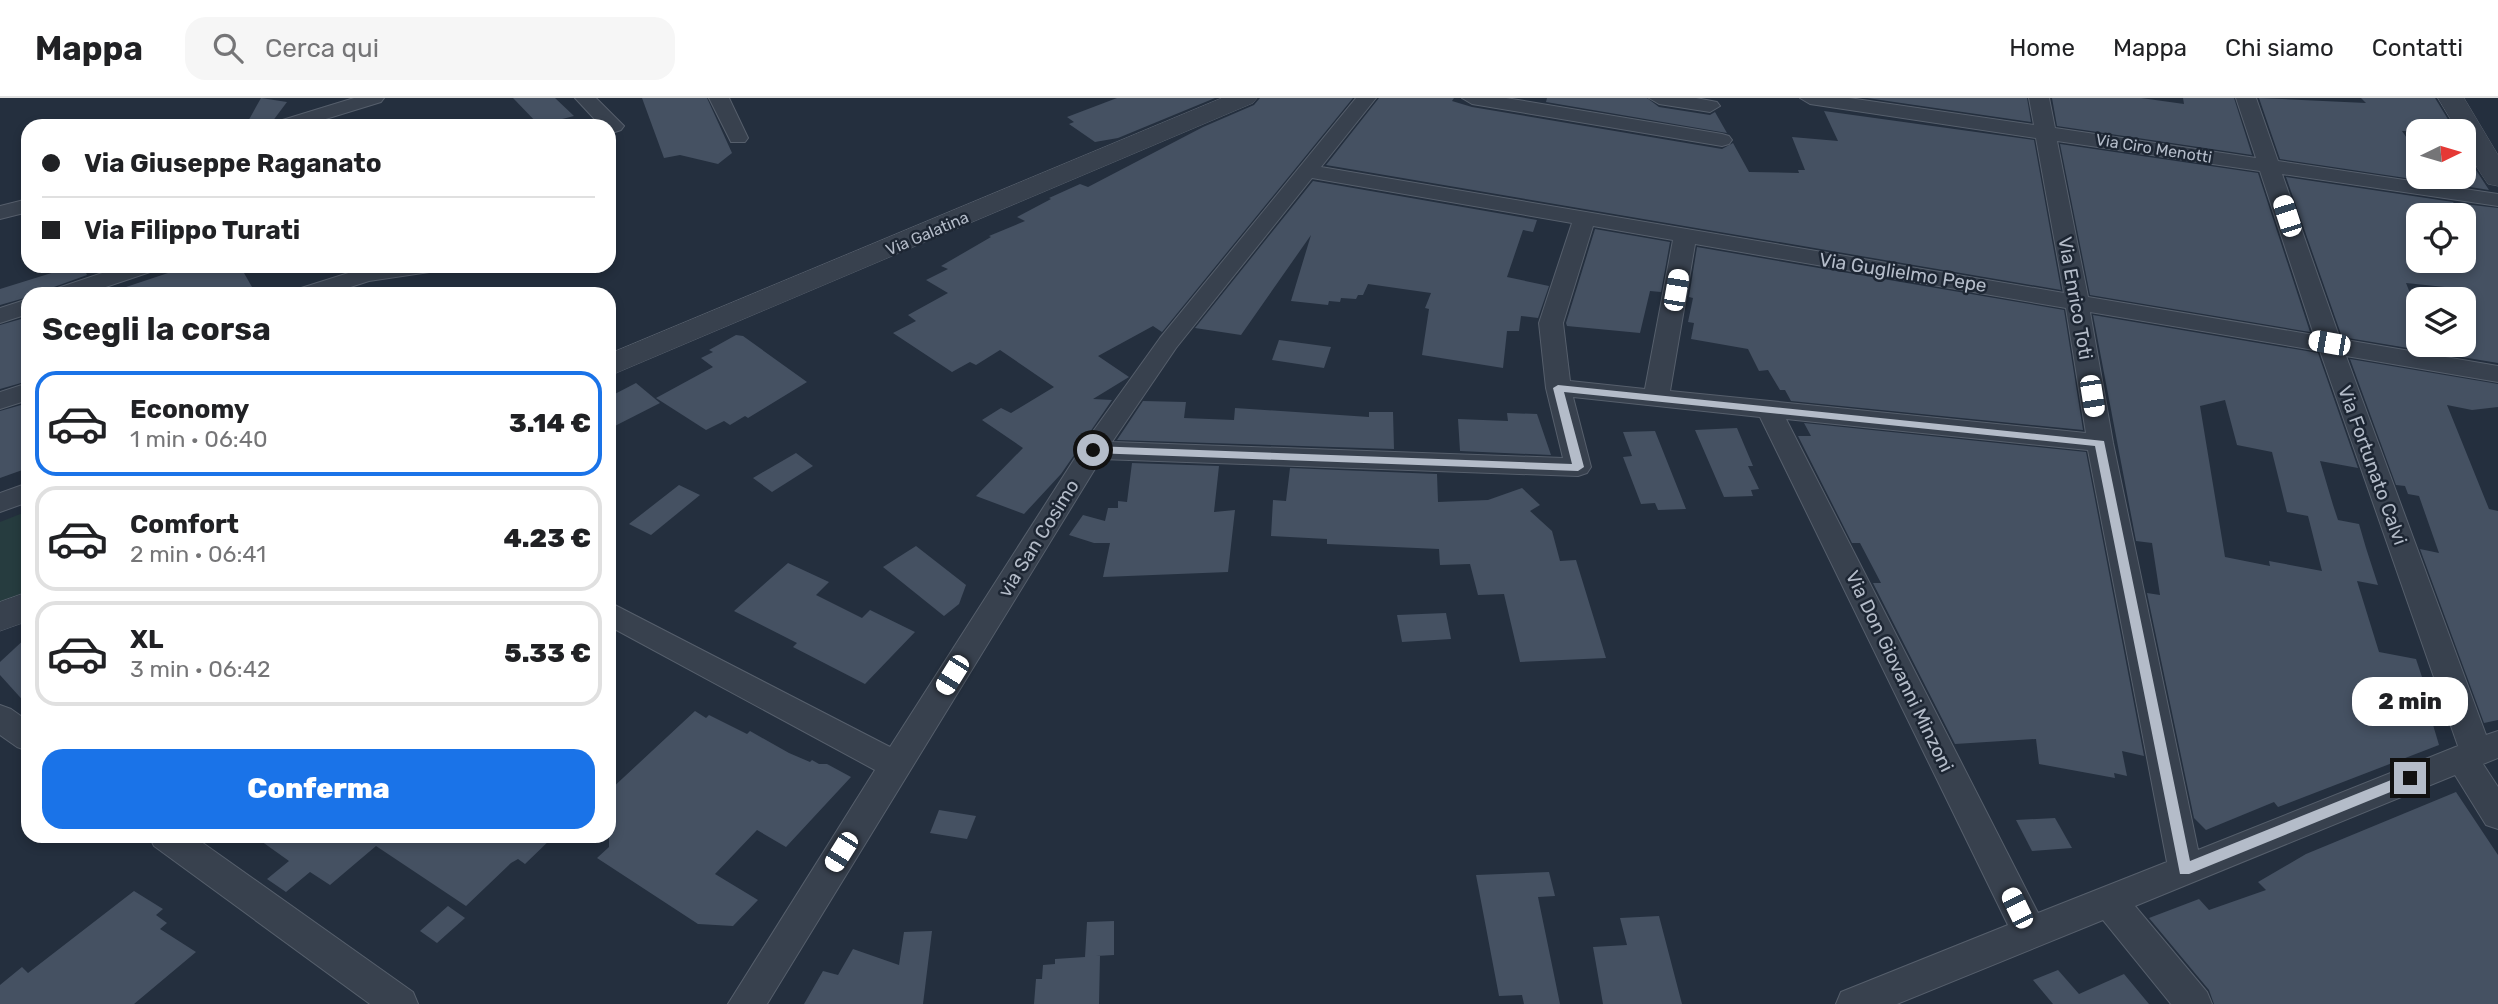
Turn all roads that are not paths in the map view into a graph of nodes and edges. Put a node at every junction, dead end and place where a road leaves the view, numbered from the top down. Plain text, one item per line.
1 (374, 98) edge
2 (585, 98) edge
3 (719, 98) edge
4 (1244, 98) edge
5 (1366, 98) edge
6 (1472, 98) edge
7 (1659, 98) edge
8 (1811, 98) edge
9 (1966, 98) edge
10 (2039, 98) edge
11 (2246, 98) edge
12 (2451, 98) edge
13 (1710, 106) dead end
14 (306, 119) edge
15 (607, 119) edge
16 (1976, 122) junction
17 (2046, 132) junction
18 (738, 138) dead end
19 (1722, 140) dead end
20 (2488, 149) edge
21 (2271, 166) junction
22 (1308, 172) junction
23 (2498, 178) edge
24 (2498, 200) edge
25 (21, 207) edge
26 (0, 214) edge
27 (1584, 219) junction
28 (1685, 236) junction
29 (125, 273) edge
30 (380, 273) edge
31 (84, 287) edge
32 (328, 287) edge
33 (2077, 301) junction
34 (21, 308) edge
35 (0, 316) edge
36 (2329, 343) junction
37 (616, 363) edge
38 (2498, 374) edge
39 (1558, 388) junction
40 (21, 394) edge
41 (1656, 398) junction
42 (0, 401) edge
43 (1769, 410) junction
44 (2100, 443) junction
45 (1093, 450) junction
46 (21, 495) edge
47 (0, 503) edge
48 (21, 609) edge
49 (0, 617) edge
50 (616, 617) edge
51 (0, 718) edge
52 (21, 733) edge
53 (2478, 751) edge
54 (895, 765) junction
55 (2498, 815) edge
56 (176, 843) edge
57 (2185, 869) junction
58 (2109, 901) junction
59 (2030, 933) junction
60 (400, 1004) edge
61 (746, 1004) edge
62 (1854, 1004) edge
63 (2194, 1004) edge

1 - 14 street
2 - 15 street
3 - 18 street
4 - 37 street, Via Galatina
5 - 22 street, via San Cosimo
6 - 19 street
7 - 13 street
8 - 16 street, Via Ciro Menotti
9 - 16 street
10 - 17 street, Via Enrico Toti
11 - 21 street, Via Fortunato Calvi
12 - 20 street
16 - 17 street, Via Ciro Menotti
17 - 21 street, Via Ciro Menotti
17 - 33 street, Via Enrico Toti
20 - 23 street
21 - 24 street, Via Ciro Menotti
21 - 36 street, Via Fortunato Calvi
22 - 27 street, Via Guglielmo Pepe
22 - 45 street, via San Cosimo
25 - 26 street
27 - 28 street, Via Guglielmo Pepe
27 - 39 street
28 - 33 street, Via Guglielmo Pepe
28 - 41 street
29 - 31 street
30 - 32 street
33 - 36 street, Via Guglielmo Pepe
33 - 44 street, Via Enrico Toti
34 - 35 street
36 - 38 street, Via Guglielmo Pepe
36 - 53 street, Via Fortunato Calvi
39 - 41 street
39 - 45 street
40 - 42 street
41 - 43 street
43 - 44 street
43 - 59 street, Via Don Giovanni Minzoni
44 - 57 street, Via Enrico Toti
45 - 54 street, via San Cosimo
46 - 47 street
48 - 49 street
50 - 54 street
51 - 52 street
53 - 55 street, Via Fortunato Calvi
53 - 57 street
54 - 61 street, via San Cosimo
56 - 60 street
57 - 58 street
58 - 59 street
58 - 63 street
59 - 62 street

